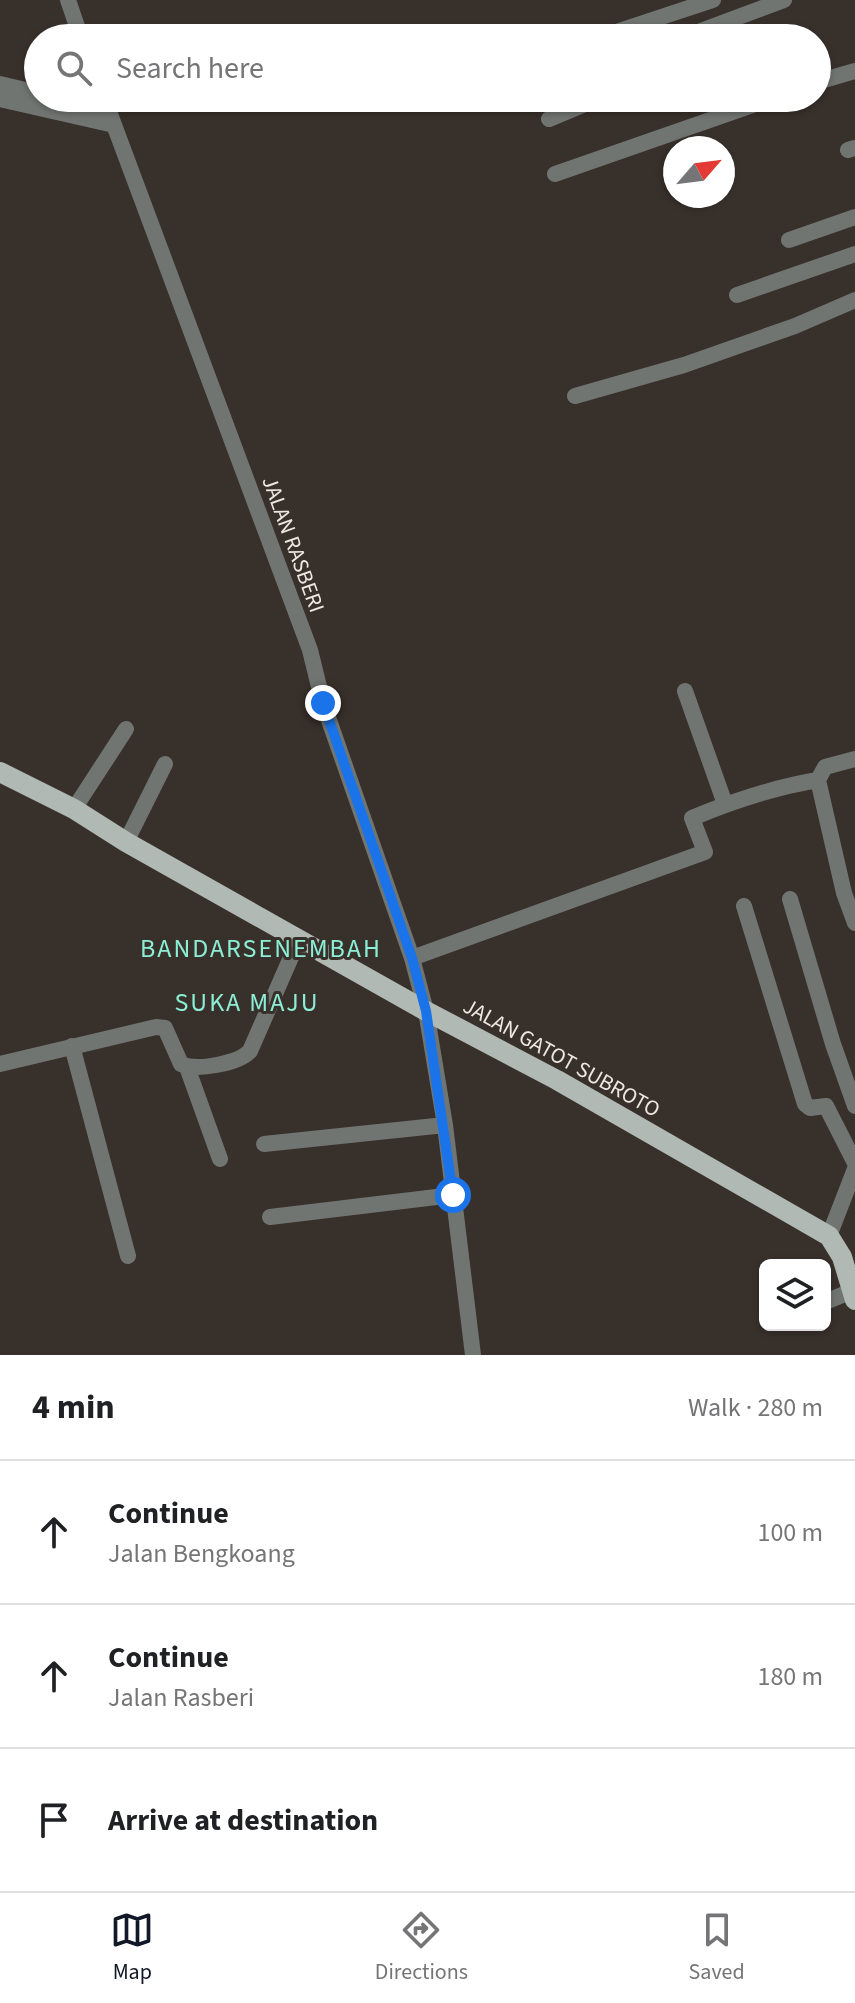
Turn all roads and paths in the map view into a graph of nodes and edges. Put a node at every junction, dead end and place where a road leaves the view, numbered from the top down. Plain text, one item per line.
1 (68, 0) edge
2 (713, 0) edge
3 (784, 0) edge
4 (76, 24) edge
5 (640, 24) edge
6 (720, 24) edge
7 (855, 71) edge
8 (831, 78) edge
9 (0, 84) edge
10 (24, 90) edge
11 (0, 99) edge
12 (24, 104) edge
13 (57, 112) edge
14 (109, 112) edge
15 (566, 112) edge
16 (733, 112) edge
17 (549, 119) dead end
18 (114, 125) junction
19 (555, 174) dead end
20 (855, 217) edge
21 (789, 240) dead end
22 (855, 254) edge
23 (737, 295) dead end
24 (855, 300) edge
25 (575, 396) dead end
26 (685, 691) dead end
27 (126, 729) dead end
28 (855, 759) edge
29 (165, 764) dead end
30 (0, 772) edge
31 (818, 780) junction
32 (725, 804) junction
33 (74, 809) junction
34 (126, 842) junction
35 (790, 899) dead end
36 (744, 906) dead end
37 (855, 923) edge
38 (299, 939) junction
39 (412, 958) junction
40 (426, 1011) junction
41 (72, 1046) junction
42 (0, 1064) edge
43 (187, 1067) junction
44 (855, 1106) edge
45 (445, 1125) junction
46 (264, 1144) dead end
47 (220, 1159) dead end
48 (855, 1166) edge
49 (453, 1195) junction
50 (270, 1217) dead end
51 (829, 1236) junction
52 (128, 1256) dead end
53 (853, 1295) edge
54 (831, 1300) edge
55 (473, 1355) edge

1 - 4 street
2 - 5 street
3 - 6 street
7 - 8 street
9 - 10 street
11 - 12 street
13 - 18 street
14 - 18 street, JALAN RASBERI
15 - 17 street
16 - 19 street
18 - 39 street, JALAN RASBERI
20 - 21 street
22 - 23 street
24 - 25 street
26 - 32 street
27 - 33 street
28 - 31 street
29 - 34 street
30 - 33 main road, JALAN GATOT SUBROTO
31 - 32 street
31 - 37 street
32 - 39 street
33 - 34 main road, JALAN GATOT SUBROTO
34 - 38 main road, JALAN GATOT SUBROTO
35 - 44 street
36 - 48 street
38 - 40 main road, JALAN GATOT SUBROTO
38 - 43 street
39 - 40 street, JALAN RASBERI
40 - 45 street, JALAN RASBERI
40 - 51 main road, JALAN GATOT SUBROTO
41 - 42 street
41 - 43 street
41 - 52 street
43 - 47 street
45 - 46 street
45 - 49 street, JALAN RASBERI
48 - 51 street
49 - 50 street
49 - 55 street, JALAN RASBERI
51 - 53 main road
53 - 54 street

